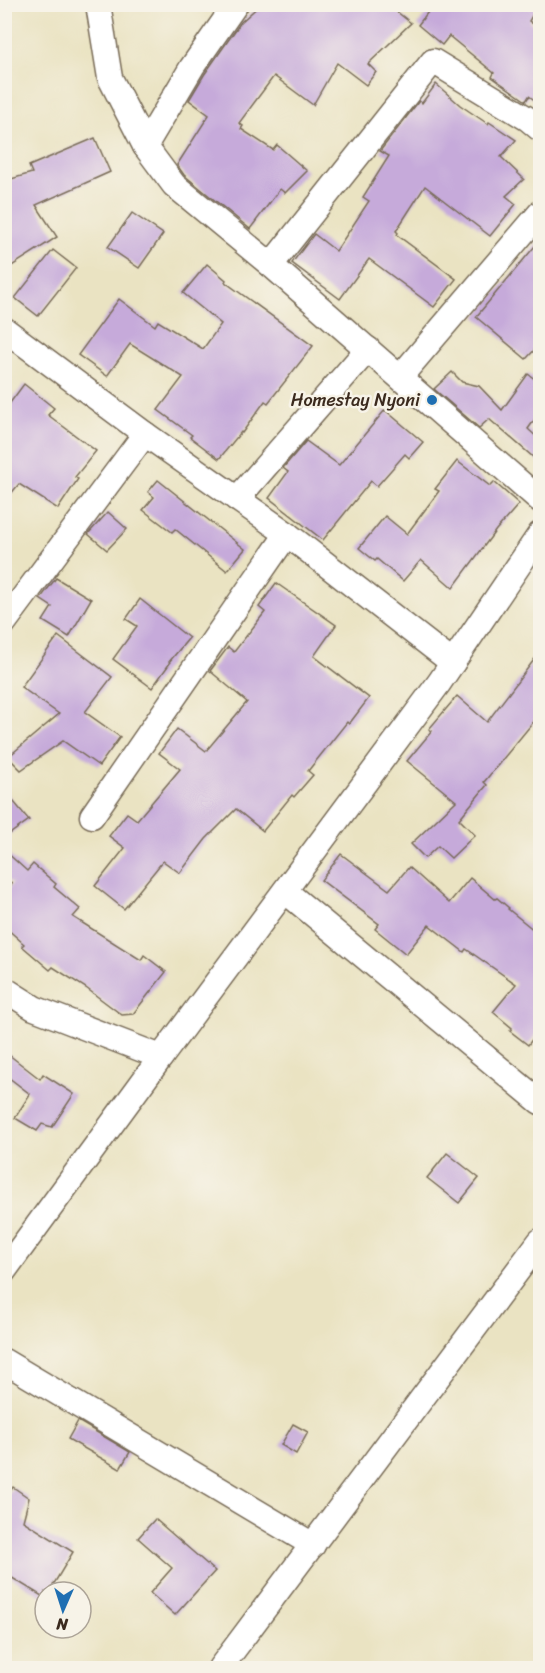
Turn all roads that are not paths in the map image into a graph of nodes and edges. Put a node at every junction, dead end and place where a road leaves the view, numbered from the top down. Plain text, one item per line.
1 (98, 4) edge
2 (236, 4) edge
3 (540, 129) edge
4 (145, 146) junction
5 (540, 213) edge
6 (272, 265) junction
7 (4, 329) edge
8 (368, 349) junction
9 (400, 377) junction
10 (145, 434) junction
11 (237, 499) junction
12 (540, 500) edge
13 (287, 534) junction
14 (540, 534) edge
15 (4, 623) edge
16 (453, 663) junction
17 (92, 816) dead end
18 (285, 891) junction
19 (4, 989) edge
20 (161, 1057) junction
21 (540, 1102) edge
22 (540, 1241) edge
23 (4, 1271) edge
24 (4, 1361) edge
25 (313, 1545) junction
26 (220, 1668) edge

1 - 4 street
2 - 4 street
3 - 6 street
4 - 6 street
5 - 9 street
6 - 8 street
7 - 10 street
8 - 9 street
8 - 11 street
9 - 12 street
10 - 11 street
10 - 15 street
11 - 13 street
13 - 16 street
13 - 17 street
14 - 16 street
16 - 18 street
18 - 20 street
18 - 21 street
19 - 20 street
20 - 23 street
22 - 25 street
24 - 25 street
25 - 26 street

